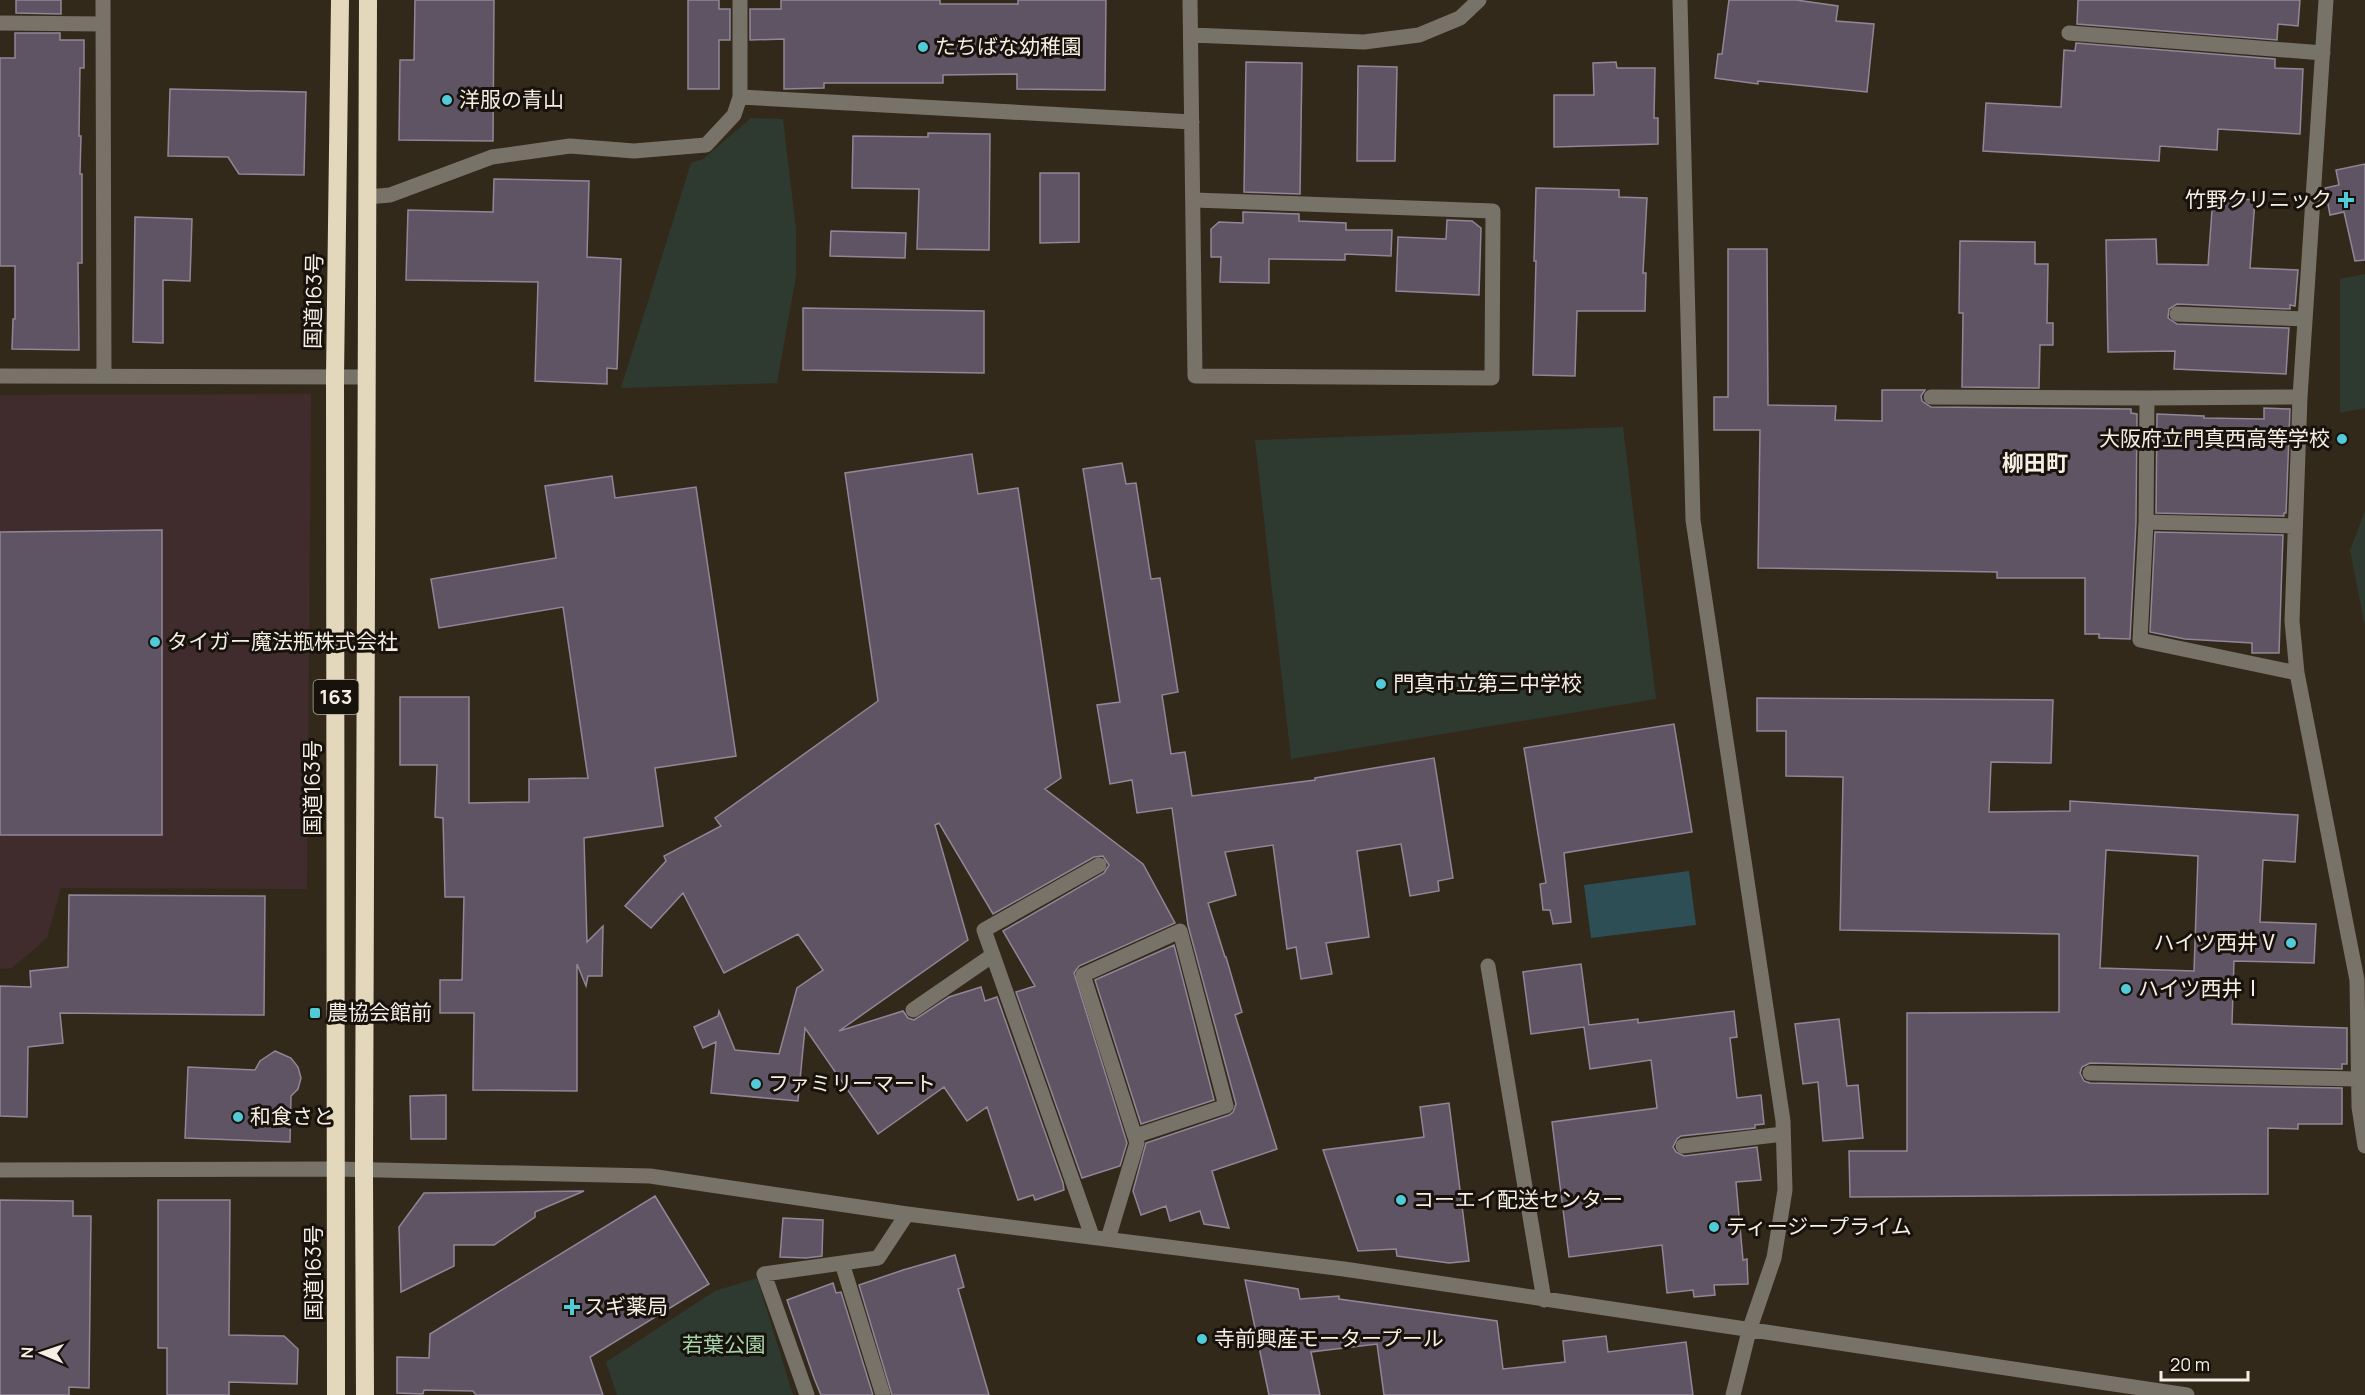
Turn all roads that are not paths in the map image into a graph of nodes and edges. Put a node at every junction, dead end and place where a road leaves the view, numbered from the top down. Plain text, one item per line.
1 (103, 0) edge
2 (340, 0) edge
3 (368, 0) edge
4 (740, 0) edge
5 (1190, 0) edge
6 (1479, 0) edge
7 (1680, 0) edge
8 (2326, 0) edge
9 (0, 23) edge
10 (103, 24) junction
11 (2069, 33) dead end
12 (1191, 35) junction
13 (2323, 52) junction
14 (740, 97) junction
15 (1192, 122) junction
16 (367, 197) junction
17 (1194, 200) junction
18 (2177, 314) dead end
19 (2305, 319) junction
20 (0, 376) edge
21 (104, 376) junction
22 (366, 376) junction
23 (335, 377) junction
24 (1930, 397) dead end
25 (2147, 398) junction
26 (2300, 398) junction
27 (2146, 522) junction
28 (2295, 526) junction
29 (2297, 673) junction
30 (1099, 865) dead end
31 (993, 955) junction
32 (1488, 966) dead end
33 (913, 1010) dead end
34 (2090, 1073) dead end
35 (2358, 1079) junction
36 (2362, 1106) edge
37 (1783, 1134) junction
38 (1135, 1136) junction
39 (1683, 1146) dead end
40 (2365, 1146) edge
41 (336, 1169) junction
42 (0, 1170) edge
43 (364, 1170) junction
44 (907, 1214) junction
45 (1092, 1236) junction
46 (1108, 1239) junction
47 (842, 1263) junction
48 (1544, 1300) junction
49 (1749, 1331) junction
50 (336, 1395) edge
51 (365, 1395) edge
52 (807, 1395) edge
53 (883, 1395) edge
54 (1733, 1395) edge
55 (2187, 1395) edge

1 - 10 street
2 - 23 highway, 国道163号 / 163
3 - 16 highway, 163
4 - 14 street
5 - 12 street
6 - 12 street
7 - 37 street
8 - 13 street
9 - 10 street
10 - 21 street
11 - 13 street
12 - 15 street
13 - 19 street
14 - 15 street
14 - 16 street
15 - 17 street
16 - 22 highway, 163
17 - 17 street
18 - 19 street
19 - 26 street
20 - 21 street
21 - 23 street
22 - 23 street
22 - 43 highway, 163
23 - 41 highway, 国道163号 / 163
24 - 25 street
25 - 26 street
25 - 27 street
26 - 28 street
27 - 28 street
27 - 29 street
28 - 29 street
29 - 35 street
30 - 31 street
31 - 33 street
31 - 45 street
32 - 48 street
34 - 35 street
35 - 36 street
36 - 40 street
37 - 39 street
37 - 49 street
38 - 38 street
38 - 46 street
41 - 42 street
41 - 43 street
41 - 50 highway, 国道163号 / 163
43 - 44 street
43 - 51 highway, 163
44 - 45 street
44 - 47 street
45 - 46 street
46 - 48 street
47 - 52 street
47 - 53 street
48 - 49 street
49 - 54 street
49 - 55 street

